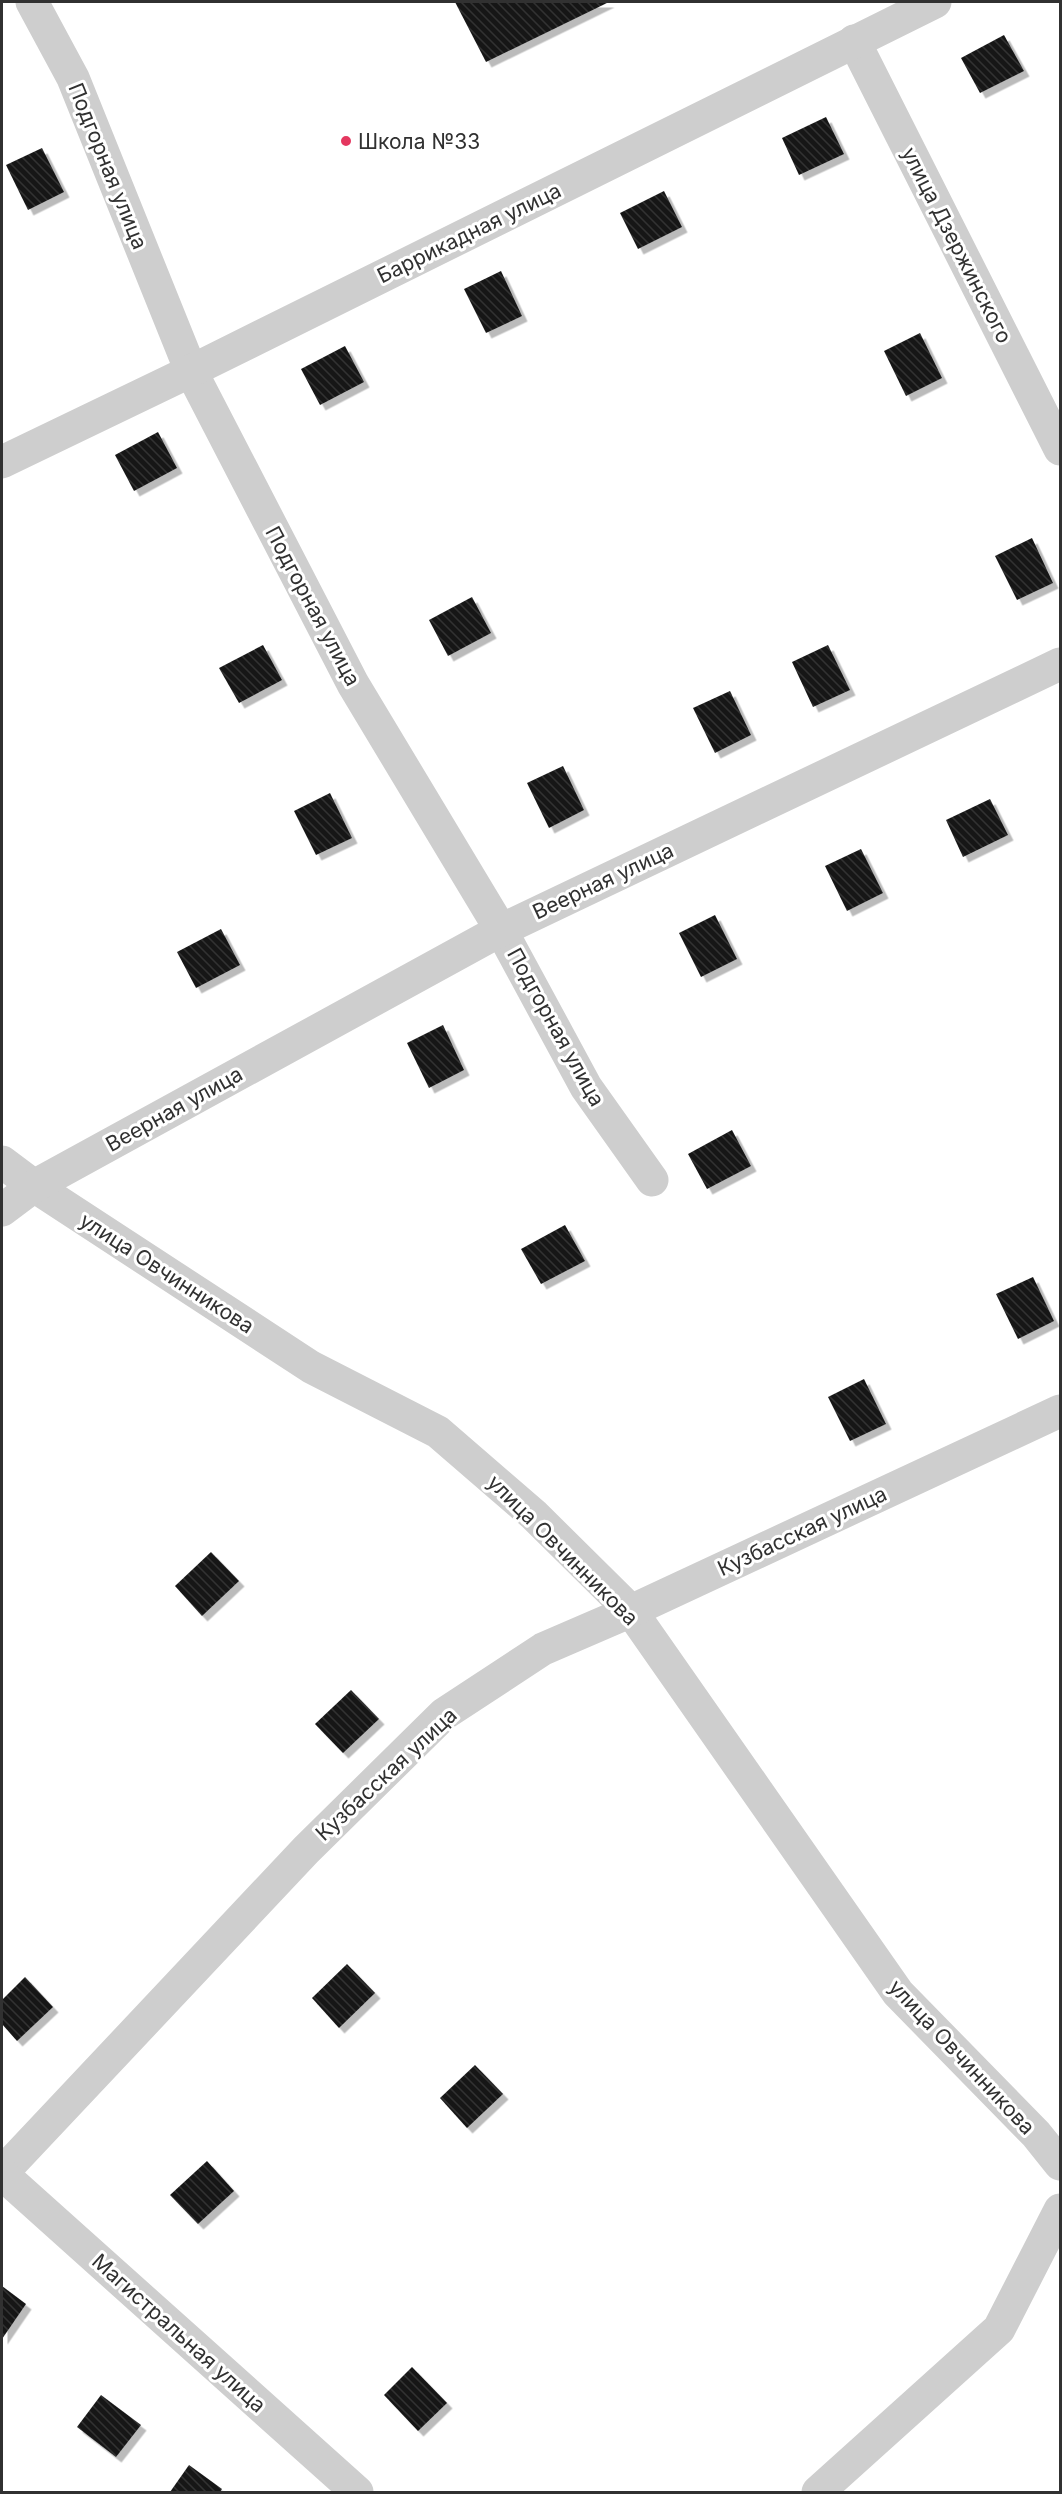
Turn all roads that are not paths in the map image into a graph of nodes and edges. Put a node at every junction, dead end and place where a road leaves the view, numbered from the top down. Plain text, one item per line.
1 (32, 2) edge
2 (935, 2) edge
3 (854, 41) junction
4 (191, 371) junction
5 (1060, 449) edge
6 (2, 462) edge
7 (1060, 664) edge
8 (501, 930) junction
9 (2, 1162) edge
10 (652, 1180) dead end
11 (34, 1186) junction
12 (2, 1210) edge
13 (1060, 1411) edge
14 (631, 1611) junction
15 (1060, 2164) edge
16 (2, 2174) edge
17 (1060, 2211) edge
18 (357, 2493) edge
19 (818, 2493) edge

1 - 4 street, Подгорная улица
2 - 3 street, Баррикадная улица
3 - 4 street, Баррикадная улица
3 - 5 street, улица Дзержинского
4 - 6 street, Баррикадная улица
4 - 8 street, Подгорная улица
7 - 8 street, Веерная улица
8 - 10 street, Подгорная улица
8 - 11 street, Веерная улица
9 - 11 street, улица Овчинникова
11 - 12 street, Веерная улица
11 - 14 street, улица Овчинникова
13 - 14 street, Кузбасская улица
14 - 15 street, улица Овчинникова
14 - 16 street, Кузбасская улица
16 - 18 street, Магистральная улица
17 - 19 street

